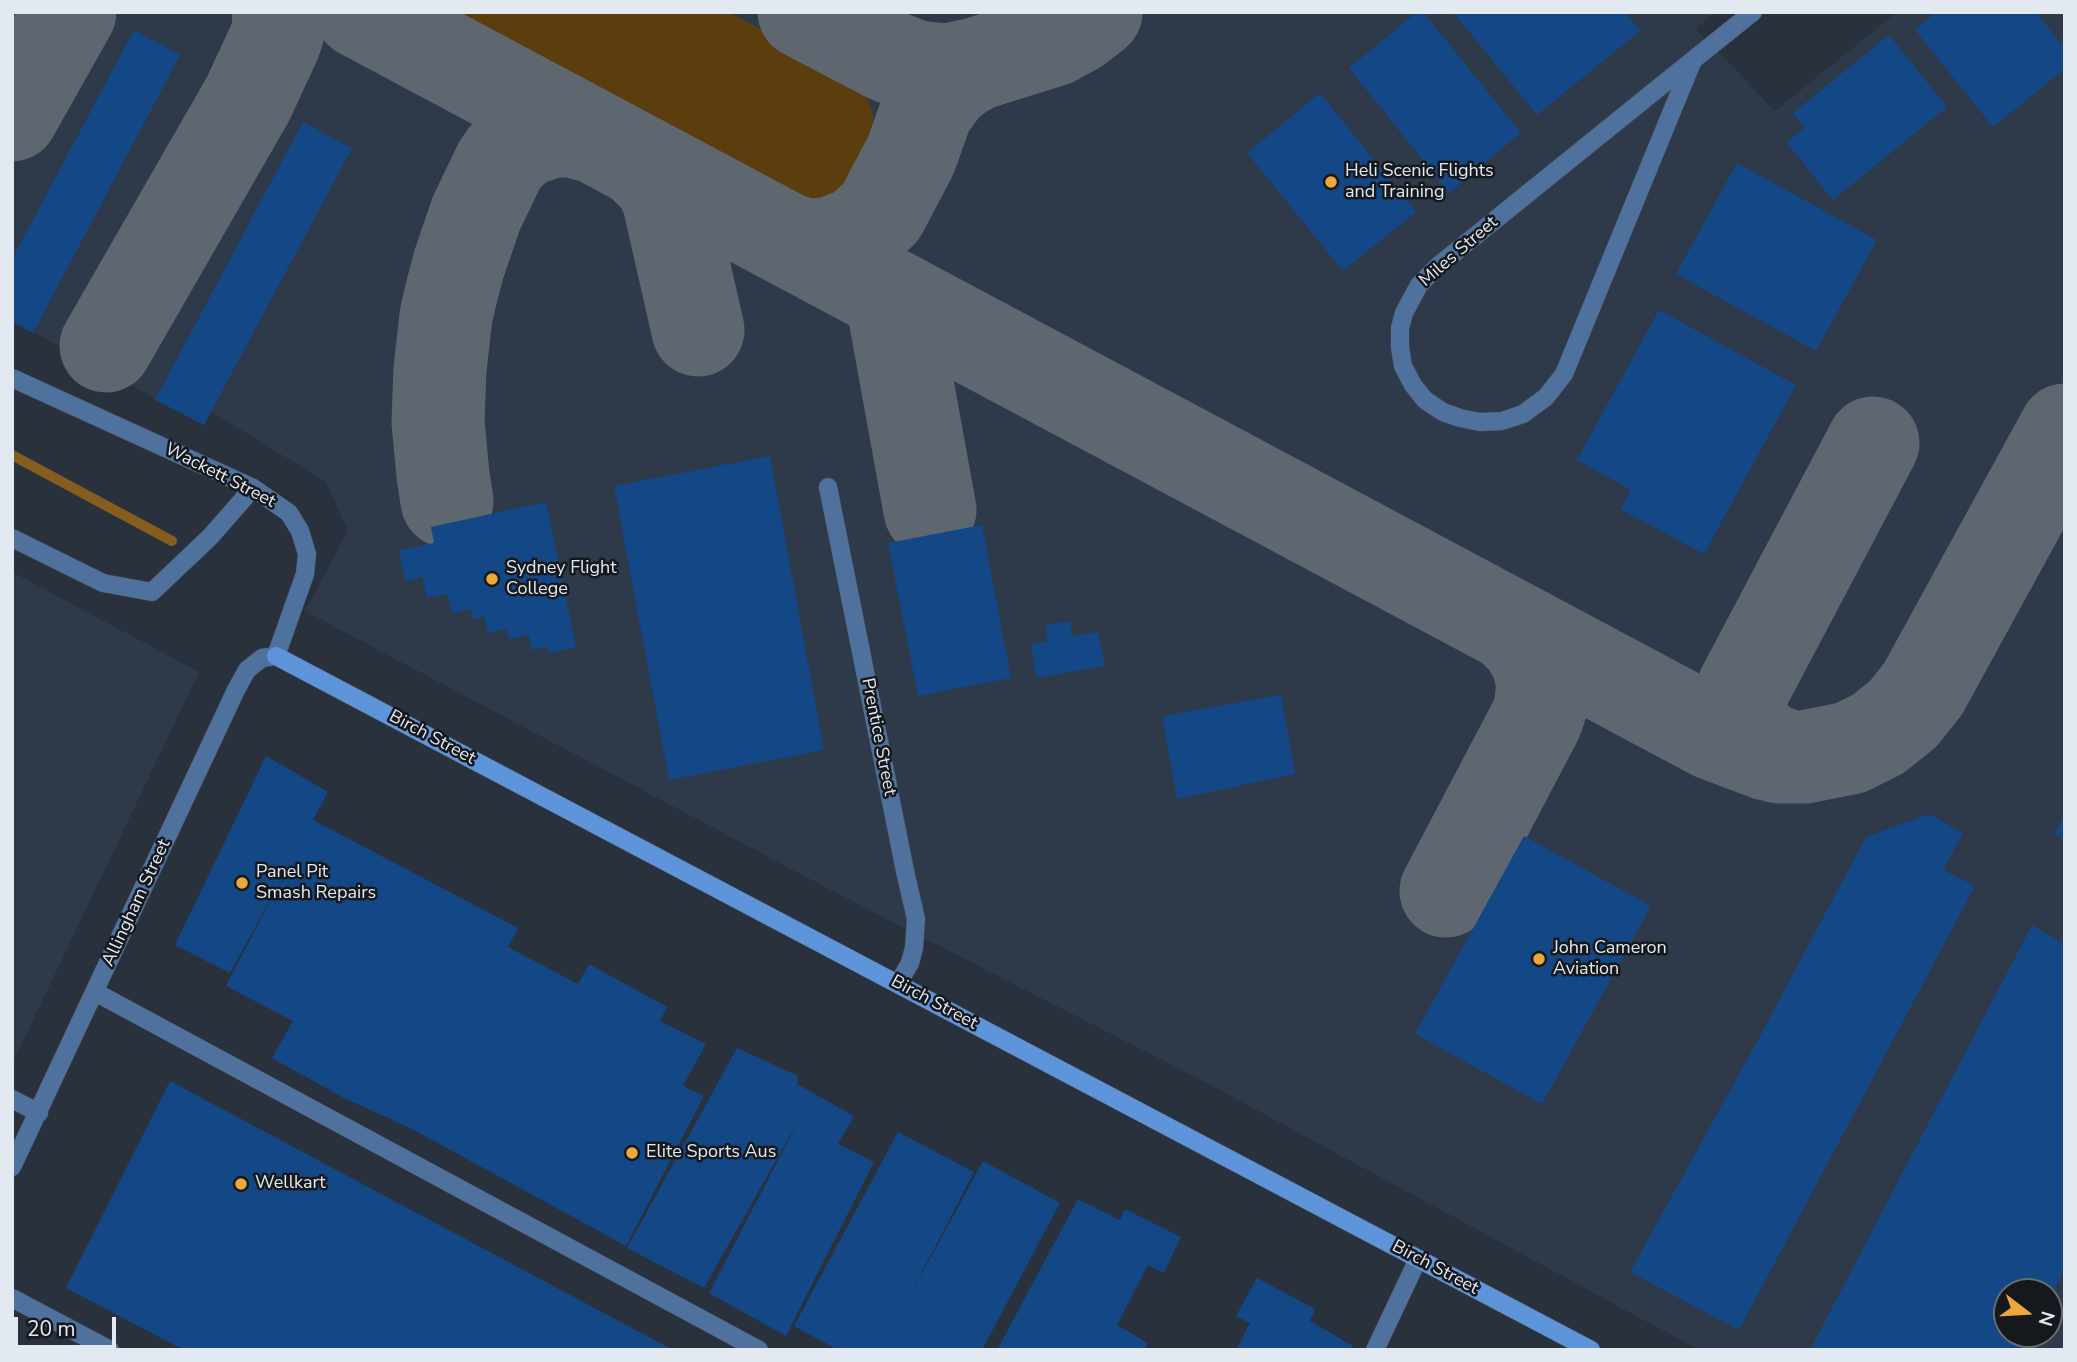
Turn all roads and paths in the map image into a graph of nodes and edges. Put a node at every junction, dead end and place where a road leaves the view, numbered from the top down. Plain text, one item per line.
1 (1753, 12) edge
2 (1693, 60) junction
3 (12, 378) edge
4 (828, 486) dead end
5 (253, 488) junction
6 (12, 538) edge
7 (276, 656) junction
8 (898, 984) junction
9 (95, 992) junction
10 (12, 1099) edge
11 (39, 1113) junction
12 (12, 1167) edge
13 (1418, 1259) junction
14 (12, 1298) edge
15 (110, 1350) edge
16 (759, 1350) edge
17 (1375, 1350) edge
18 (1591, 1350) edge

1 - 2 street, Miles Street
2 - 2 street, Miles Street
3 - 5 street, Wackett Street
4 - 8 street, Prentice Street
5 - 6 street
5 - 7 street, Wackett Street
7 - 8 street, Birch Street
7 - 9 street, Allingham Street
8 - 13 street, Birch Street
9 - 11 street, Allingham Street
9 - 16 street
10 - 11 street
11 - 12 street, Allingham Street
13 - 17 street
13 - 18 street, Birch Street
14 - 15 street

